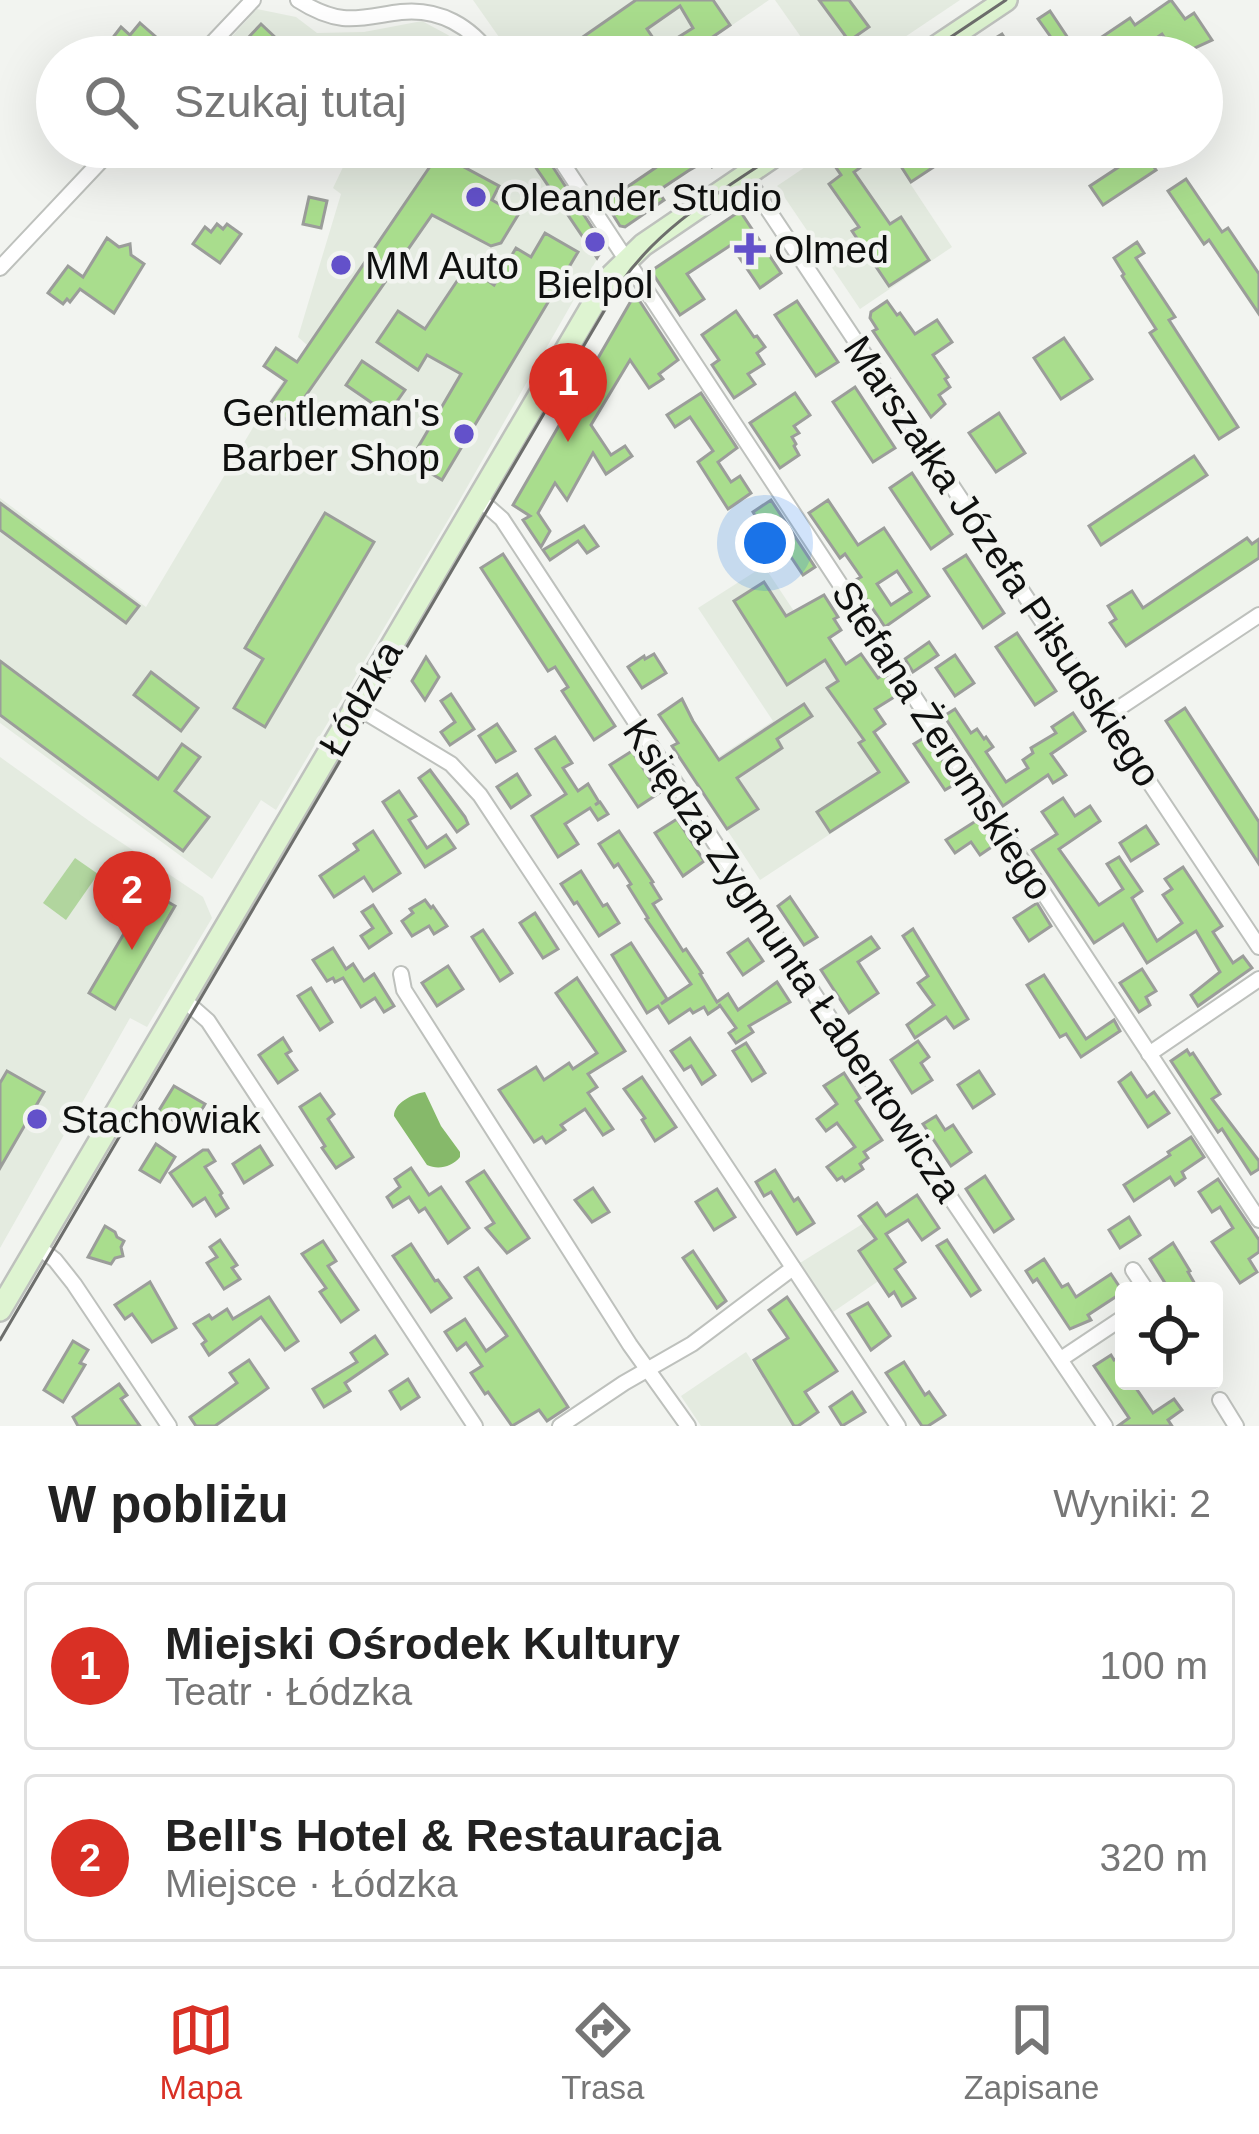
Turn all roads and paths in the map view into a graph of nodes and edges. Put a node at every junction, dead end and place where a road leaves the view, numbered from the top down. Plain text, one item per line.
1 (253, 0) edge
2 (298, 0) edge
3 (1006, 0) edge
4 (219, 36) edge
5 (474, 36) edge
6 (952, 36) edge
7 (94, 168) edge
8 (566, 168) edge
9 (756, 168) edge
10 (745, 175) junction
11 (627, 260) junction
12 (0, 268) edge
13 (478, 498) junction
14 (1259, 615) edge
15 (355, 706) junction
16 (1107, 716) junction
17 (1259, 947) edge
18 (401, 974) dead end
19 (1259, 979) edge
20 (183, 999) junction
21 (1149, 1054) junction
22 (1259, 1220) edge
23 (38, 1246) junction
24 (793, 1268) junction
25 (1133, 1270) dead end
26 (1141, 1282) edge
27 (0, 1310) edge
28 (1115, 1323) edge
29 (1061, 1359) junction
30 (649, 1370) junction
31 (1220, 1400) dead end
32 (1235, 1425) edge
33 (170, 1426) edge
34 (475, 1426) edge
35 (560, 1426) edge
36 (688, 1426) edge
37 (898, 1426) edge
38 (1105, 1426) edge

1 - 4 street
2 - 5 street
3 - 6 main road
7 - 12 street
8 - 11 street, Stefana Żeromskiego
9 - 10 main road, Łódzka
10 - 11 main road, Łódzka
10 - 16 street, Marszałka Józefa Piłsudskiego
11 - 13 main road, Łódzka
11 - 21 street, Stefana Żeromskiego
13 - 15 main road, Łódzka
13 - 29 street, Księdza Zygmunta Łabentowicza
14 - 16 street
15 - 20 main road, Łódzka
15 - 24 street
16 - 17 street, Marszałka Józefa Piłsudskiego
18 - 30 street
19 - 21 street
20 - 23 main road, Łódzka
20 - 34 street
21 - 22 street, Stefana Żeromskiego
23 - 27 main road, Łódzka
23 - 33 street
24 - 30 street
24 - 37 street
25 - 26 street
28 - 29 street
29 - 38 street, Księdza Zygmunta Łabentowicza
30 - 35 street
30 - 36 street
31 - 32 street

